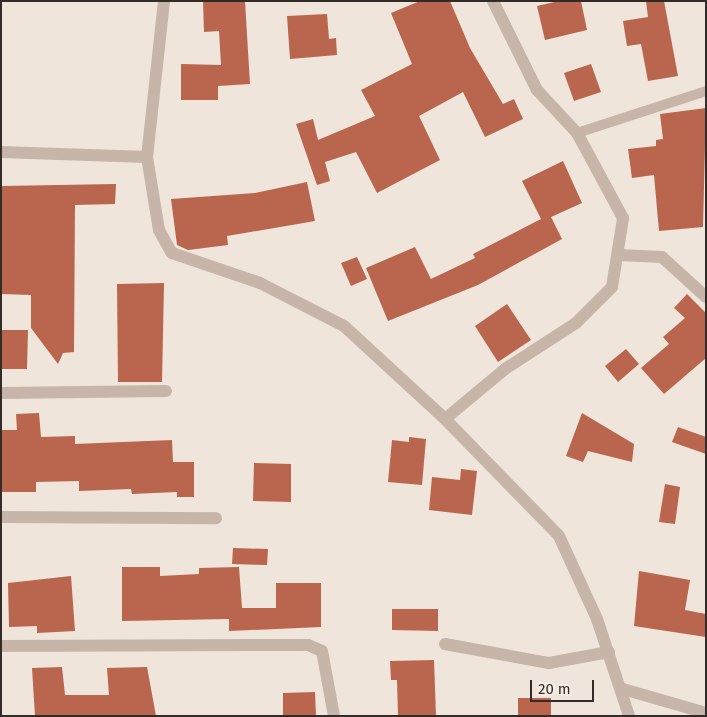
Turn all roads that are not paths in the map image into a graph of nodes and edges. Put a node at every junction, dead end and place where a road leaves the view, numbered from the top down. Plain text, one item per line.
1 (164, 1) edge
2 (493, 1) edge
3 (706, 91) edge
4 (577, 132) junction
5 (1, 152) edge
6 (147, 157) junction
7 (619, 255) junction
8 (706, 297) edge
9 (166, 391) dead end
10 (1, 393) edge
11 (445, 420) junction
12 (1, 517) edge
13 (216, 518) dead end
14 (445, 644) dead end
15 (1, 646) edge
16 (609, 652) junction
17 (623, 690) junction
18 (706, 713) edge
19 (334, 716) edge
20 (629, 716) edge

1 - 6 street
2 - 4 street
3 - 4 lane
4 - 7 street
5 - 6 street
6 - 11 street
7 - 8 street
7 - 11 street
9 - 10 street
11 - 16 street
12 - 13 street
14 - 16 street
15 - 19 street
16 - 17 street
17 - 18 street
17 - 20 street

